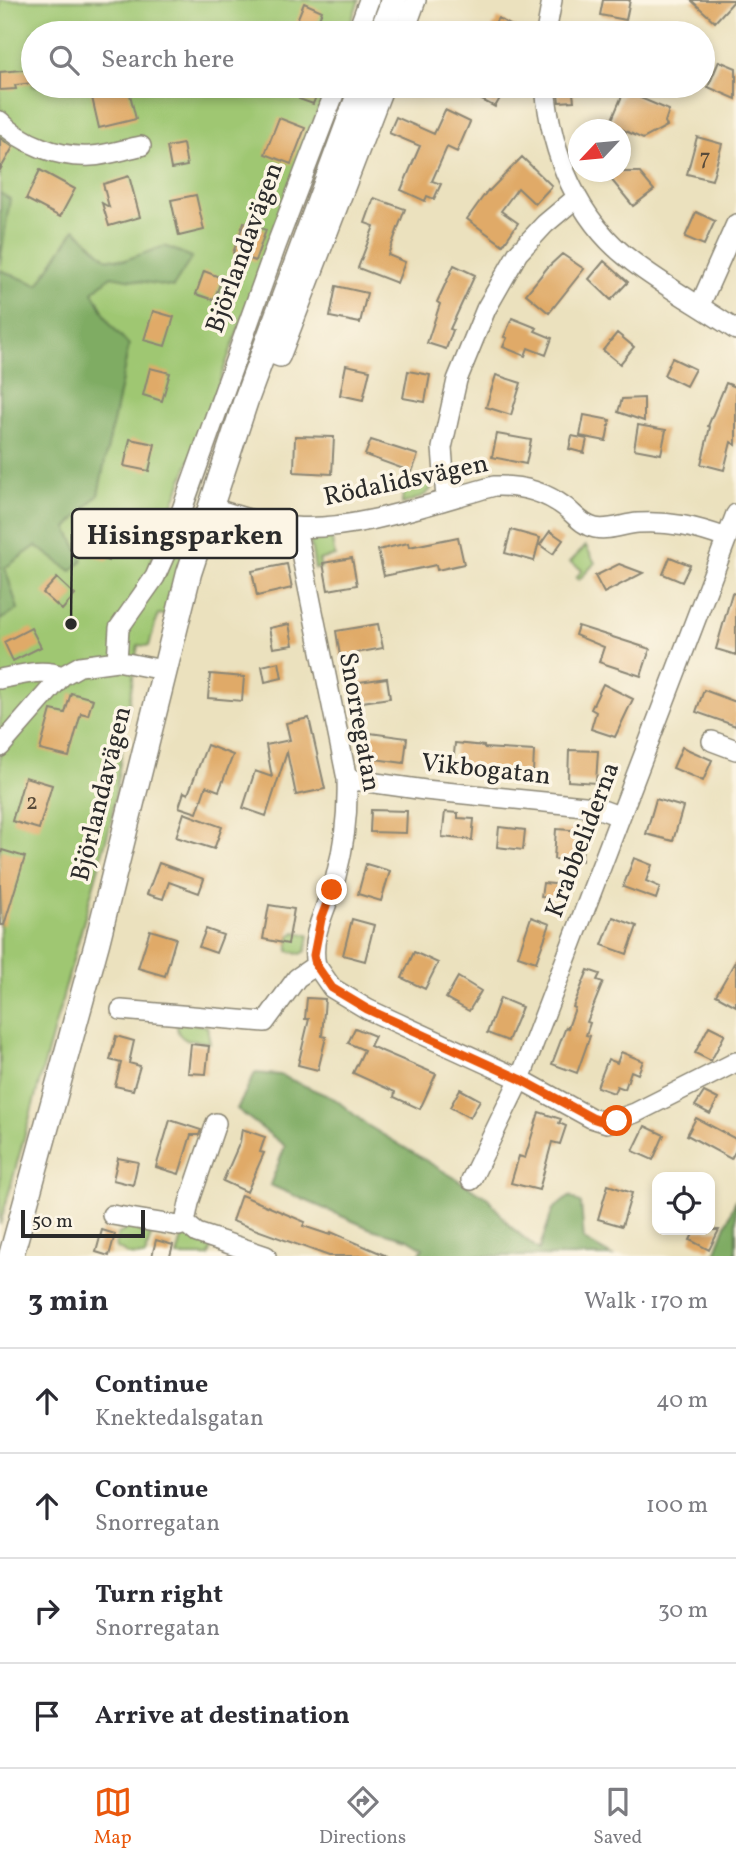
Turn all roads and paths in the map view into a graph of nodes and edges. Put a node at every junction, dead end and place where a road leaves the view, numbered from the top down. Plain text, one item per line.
1 (369, 0) edge
2 (394, 0) edge
3 (416, 0) edge
4 (552, 0) edge
5 (361, 21) edge
6 (386, 21) edge
7 (408, 21) edge
8 (548, 21) edge
9 (332, 98) edge
10 (358, 98) edge
11 (379, 98) edge
12 (547, 98) edge
13 (0, 121) edge
14 (141, 146) dead end
15 (576, 198) junction
16 (736, 224) edge
17 (700, 305) junction
18 (736, 330) edge
19 (264, 351) junction
20 (446, 499) junction
21 (210, 507) junction
22 (736, 514) edge
23 (296, 528) junction
24 (726, 538) junction
25 (117, 661) junction
26 (163, 670) junction
27 (62, 676) junction
28 (0, 679) edge
29 (712, 741) dead end
30 (0, 747) edge
31 (736, 750) edge
32 (347, 779) junction
33 (619, 816) junction
34 (316, 965) junction
35 (121, 1010) dead end
36 (736, 1062) edge
37 (520, 1079) junction
38 (216, 1123) dead end
39 (471, 1181) dead end
40 (112, 1215) dead end
41 (185, 1223) junction
42 (11, 1256) edge
43 (266, 1256) edge

1 - 5 street
2 - 6 street
3 - 7 street
4 - 8 street
9 - 25 street, Björlandavägen
10 - 19 street, Björlandavägen
11 - 19 street, Björlandavägen
12 - 15 street
13 - 14 street
15 - 17 street
15 - 20 street
16 - 17 street
17 - 18 street
19 - 21 street, Björlandavägen
20 - 23 street, Rödalidsvägen
20 - 24 street, Rödalidsvägen
21 - 23 street, Rödalidsvägen
21 - 26 street, Björlandavägen
22 - 24 street, Krabbeliderna
23 - 32 street, Snorregatan
24 - 33 street, Krabbeliderna
25 - 26 street
25 - 27 street
26 - 42 street, Björlandavägen
27 - 28 street
27 - 30 street
29 - 31 street
32 - 33 street, Vikbogatan
32 - 34 street, Snorregatan
33 - 37 street, Krabbeliderna
34 - 35 street
34 - 37 street
36 - 37 street
37 - 39 street, Krabbeliderna
38 - 41 street
40 - 41 street
41 - 43 street

